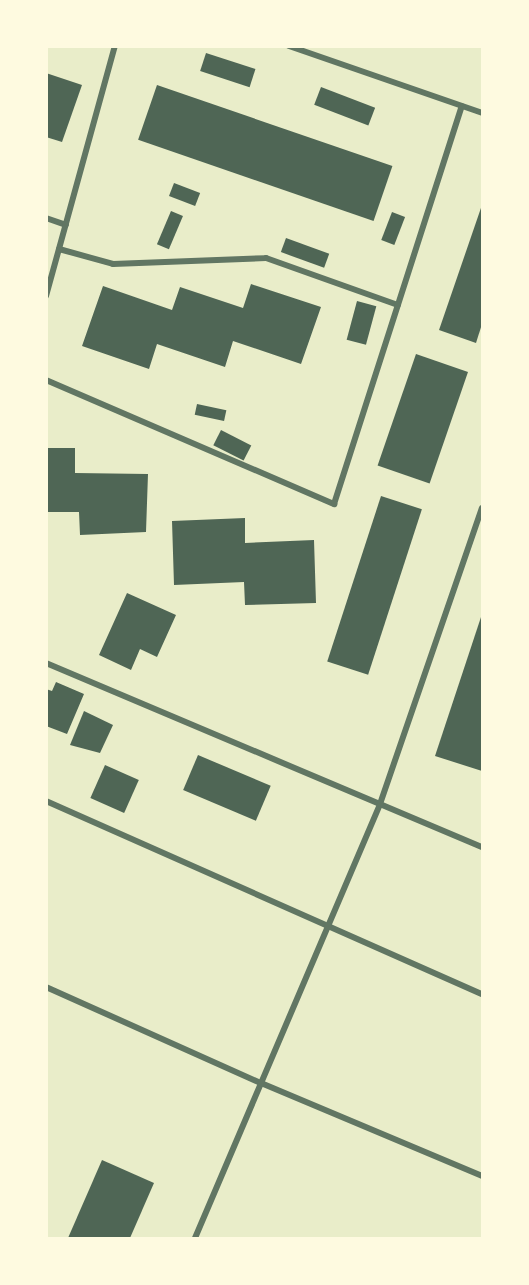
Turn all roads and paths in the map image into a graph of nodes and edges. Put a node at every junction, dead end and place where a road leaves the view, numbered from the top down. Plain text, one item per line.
1 (115, 46) edge
2 (289, 46) edge
3 (462, 106) junction
4 (483, 113) edge
5 (46, 218) edge
6 (66, 225) junction
7 (59, 249) junction
8 (46, 296) edge
9 (398, 305) junction
10 (46, 380) edge
11 (483, 508) edge
12 (46, 663) edge
13 (46, 801) edge
14 (380, 804) junction
15 (483, 847) edge
16 (326, 926) junction
17 (46, 987) edge
18 (483, 993) edge
19 (261, 1083) junction
20 (483, 1176) edge
21 (195, 1239) edge

1 - 6 street
2 - 3 street
3 - 4 street
3 - 9 street
5 - 6 street
6 - 7 street
7 - 8 street
7 - 9 street
9 - 10 street
11 - 14 street
12 - 14 street
13 - 16 street
14 - 15 street
14 - 16 street
16 - 18 street
16 - 19 street
17 - 19 street
19 - 20 street
19 - 21 street

